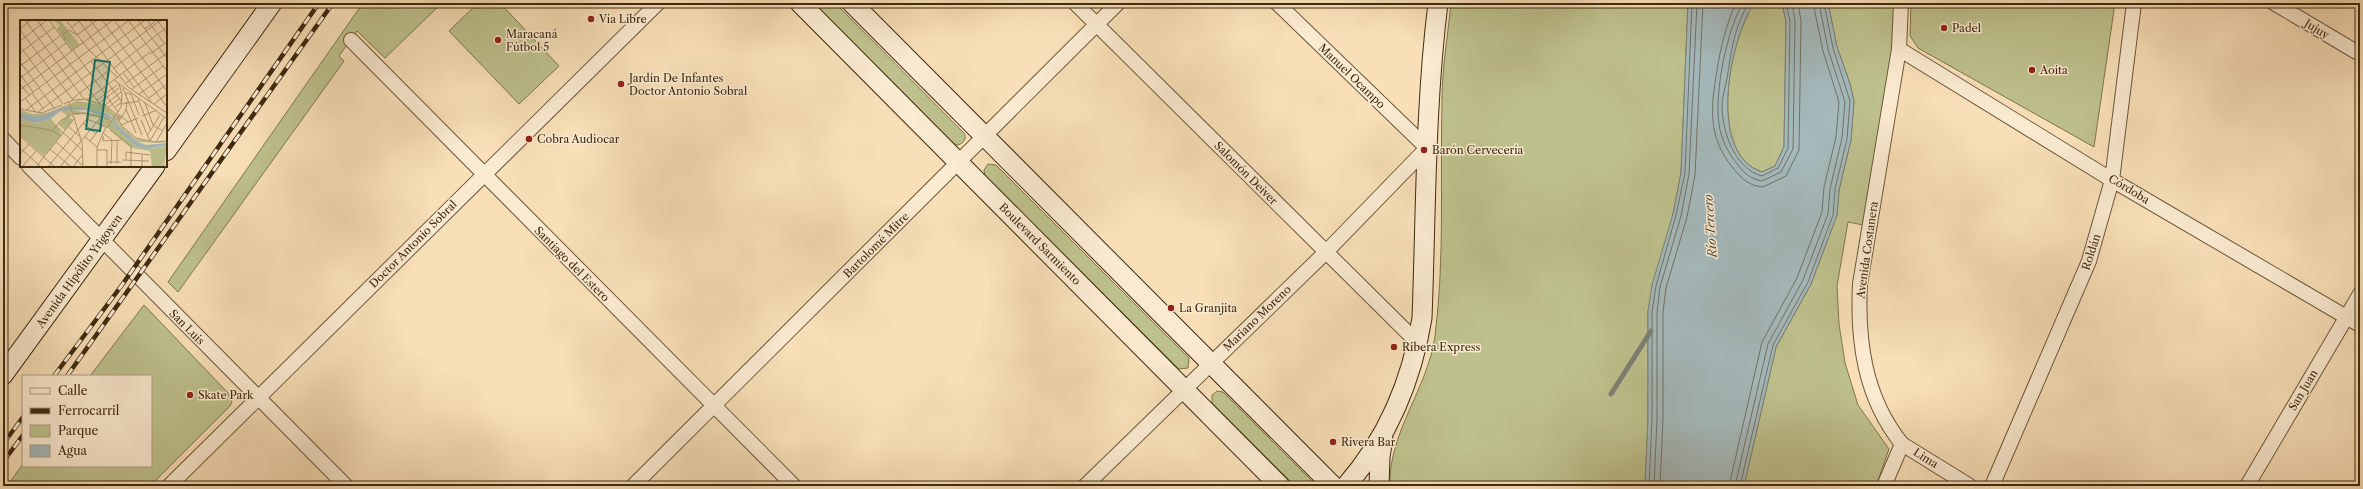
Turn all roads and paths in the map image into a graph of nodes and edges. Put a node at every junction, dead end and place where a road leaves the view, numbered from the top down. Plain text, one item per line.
1 (272, 3) edge
2 (658, 3) edge
3 (800, 3) edge
4 (852, 3) edge
5 (1075, 3) edge
6 (1118, 3) edge
7 (1277, 3) edge
8 (1438, 3) edge
9 (1901, 3) edge
10 (2134, 3) edge
11 (2274, 3) edge
12 (1096, 25) junction
13 (351, 40) dead end
14 (1900, 49) junction
15 (2360, 54) edge
16 (986, 135) junction
17 (3, 139) edge
18 (1427, 148) junction
19 (167, 150) edge
20 (20, 157) edge
21 (958, 162) junction
22 (30, 167) edge
23 (154, 167) edge
24 (483, 174) junction
25 (2112, 180) junction
26 (102, 240) junction
27 (1326, 252) junction
28 (2360, 294) edge
29 (2346, 317) junction
30 (2360, 325) edge
31 (1418, 343) junction
32 (1211, 362) junction
33 (3, 375) edge
34 (1184, 389) junction
35 (258, 398) junction
36 (713, 406) junction
37 (1384, 434) junction
38 (1902, 444) junction
39 (169, 486) edge
40 (346, 486) edge
41 (633, 486) edge
42 (794, 486) edge
43 (1085, 486) edge
44 (1280, 486) edge
45 (1333, 486) edge
46 (1346, 486) edge
47 (1379, 486) edge
48 (1884, 486) edge
49 (1970, 486) edge
50 (1992, 486) edge
51 (2247, 486) edge

1 - 19 main road
2 - 24 street, Doctor Antonio Sobral
3 - 21 main road, Boulevard Sarmiento
4 - 16 main road
5 - 12 street, Salomón Deiver
6 - 12 street, Bartolomé Mitre
7 - 18 street, Manuel Ocampo
8 - 18 main road
9 - 14 street, Avenida Costanera
10 - 25 street, Roldán
11 - 15 street, Jujuy
12 - 16 street, Bartolomé Mitre
12 - 27 street, Salomón Deiver
13 - 24 street, Santiago del Estero
14 - 25 street, Córdoba
14 - 38 street, Avenida Costanera
16 - 21 street, Bartolomé Mitre
16 - 32 main road
17 - 20 street
18 - 27 street, Mariano Moreno
18 - 31 main road
21 - 34 main road, Boulevard Sarmiento
21 - 36 street, Bartolomé Mitre
22 - 26 street, San Luis
23 - 26 main road, Avenida Hipólito Yrigoyen
24 - 35 street, Doctor Antonio Sobral
24 - 36 street, Santiago del Estero
25 - 29 street, Córdoba
25 - 50 street, Roldán
26 - 33 main road, Avenida Hipólito Yrigoyen
26 - 35 street, San Luis
27 - 31 street, Salomón Deiver
27 - 32 street, Mariano Moreno
28 - 29 street, San Juan
29 - 30 street, Córdoba
29 - 51 street, San Juan
31 - 37 main road
32 - 34 street, Mariano Moreno
32 - 45 main road
34 - 43 street, Mariano Moreno
34 - 44 main road, Boulevard Sarmiento
35 - 39 street, Doctor Antonio Sobral
35 - 40 street, San Luis
36 - 41 street, Bartolomé Mitre
36 - 42 street, Santiago del Estero
37 - 46 main road
37 - 47 main road
38 - 48 street
38 - 49 street, Lima

